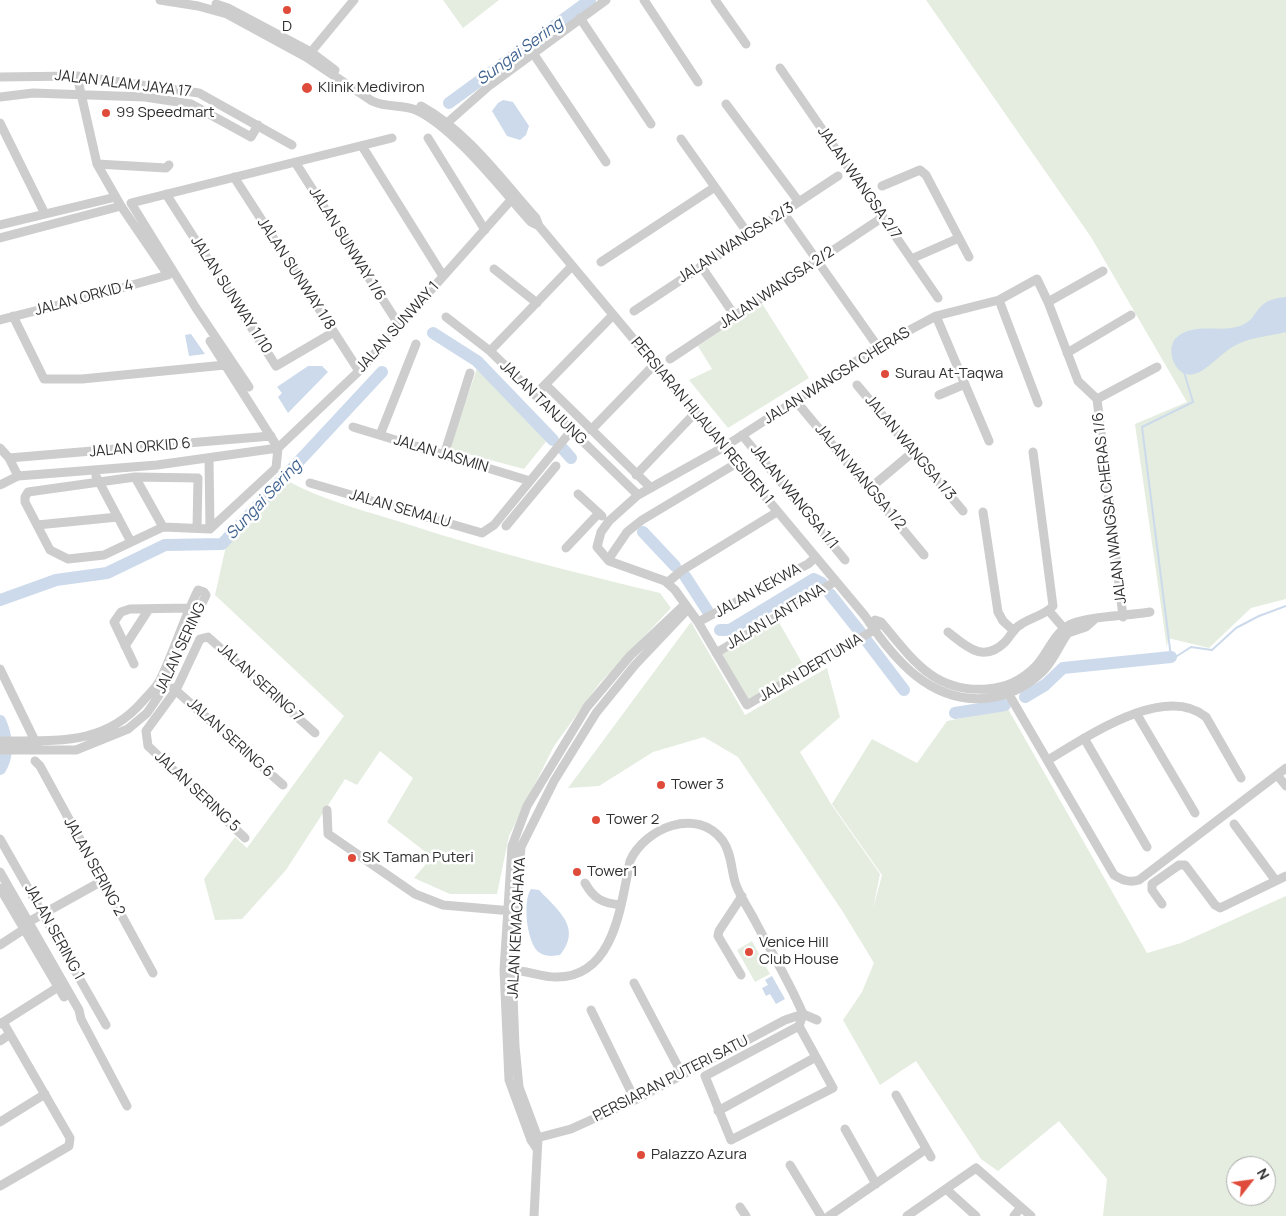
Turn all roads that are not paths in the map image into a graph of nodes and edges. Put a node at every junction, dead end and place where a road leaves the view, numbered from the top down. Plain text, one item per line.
1 (160, 0) edge
2 (200, 0) edge
3 (354, 0) edge
4 (606, 0) edge
5 (644, 0) edge
6 (716, 0) edge
7 (580, 18) junction
8 (746, 44) dead end
9 (311, 52) junction
10 (533, 53) junction
11 (780, 68) dead end
12 (77, 76) junction
13 (0, 77) edge
14 (698, 82) dead end
15 (81, 95) junction
16 (0, 97) edge
17 (726, 104) dead end
18 (418, 111) junction
19 (0, 123) edge
20 (447, 123) junction
21 (651, 124) dead end
22 (258, 125) junction
23 (392, 138) dead end
24 (428, 138) dead end
25 (681, 139) dead end
26 (460, 144) junction
27 (292, 145) dead end
28 (362, 146) junction
29 (295, 162) junction
30 (606, 162) dead end
31 (97, 164) junction
32 (169, 165) dead end
33 (838, 176) dead end
34 (234, 177) junction
35 (715, 186) junction
36 (882, 186) dead end
37 (166, 194) junction
38 (116, 196) junction
39 (513, 198) junction
40 (799, 202) junction
41 (121, 206) junction
42 (505, 208) junction
43 (783, 212) junction
44 (45, 214) junction
45 (883, 217) junction
46 (0, 225) edge
47 (485, 230) junction
48 (749, 235) junction
49 (0, 238) edge
50 (959, 238) junction
51 (969, 257) dead end
52 (912, 259) junction
53 (818, 260) junction
54 (601, 262) dead end
55 (572, 266) junction
56 (701, 266) junction
57 (494, 269) dead end
58 (1103, 271) dead end
59 (168, 274) junction
60 (443, 276) junction
61 (938, 298) dead end
62 (1000, 300) junction
63 (1048, 302) junction
64 (537, 303) junction
65 (634, 311) dead end
66 (613, 314) junction
67 (1131, 315) dead end
68 (13, 316) junction
69 (735, 316) junction
70 (936, 316) junction
71 (446, 317) dead end
72 (0, 320) edge
73 (399, 325) junction
74 (334, 332) junction
75 (416, 344) dead end
76 (878, 346) junction
77 (490, 351) junction
78 (1067, 353) junction
79 (670, 359) dead end
80 (655, 364) junction
81 (225, 365) junction
82 (1157, 367) dead end
83 (359, 371) junction
84 (470, 373) dead end
85 (965, 384) junction
86 (546, 385) junction
87 (857, 385) dead end
88 (249, 387) dead end
89 (939, 395) dead end
90 (535, 396) junction
91 (1097, 399) junction
92 (795, 400) junction
93 (1038, 404) dead end
94 (696, 412) junction
95 (353, 427) dead end
96 (571, 430) junction
97 (591, 430) junction
98 (380, 435) junction
99 (742, 435) junction
100 (271, 436) junction
101 (989, 441) dead end
102 (724, 446) junction
103 (0, 448) edge
104 (278, 448) junction
105 (913, 452) junction
106 (1033, 452) dead end
107 (444, 455) junction
108 (9, 458) junction
109 (209, 459) junction
110 (737, 463) junction
111 (157, 465) junction
112 (556, 466) dead end
113 (94, 471) junction
114 (636, 475) junction
115 (18, 476) junction
116 (135, 477) junction
117 (157, 478) junction
118 (99, 481) junction
119 (530, 481) junction
120 (310, 483) dead end
121 (0, 485) edge
122 (651, 488) junction
123 (869, 488) junction
124 (578, 494) dead end
125 (638, 495) junction
126 (963, 511) dead end
127 (777, 512) junction
128 (983, 512) dead end
129 (598, 513) junction
130 (118, 517) junction
131 (609, 521) junction
132 (37, 524) junction
133 (506, 526) dead end
134 (163, 527) junction
135 (197, 528) junction
136 (210, 529) junction
137 (131, 542) junction
138 (566, 548) dead end
139 (924, 555) dead end
140 (816, 557) junction
141 (608, 560) junction
142 (845, 560) dead end
143 (836, 581) junction
144 (667, 583) junction
145 (686, 606) junction
146 (148, 609) junction
147 (1049, 611) junction
148 (1150, 612) dead end
149 (866, 616) junction
150 (1123, 617) junction
151 (698, 622) junction
152 (881, 622) junction
153 (874, 630) junction
154 (1014, 631) junction
155 (1066, 631) junction
156 (948, 632) dead end
157 (125, 646) junction
158 (716, 653) junction
159 (134, 664) dead end
160 (0, 668) edge
161 (926, 672) junction
162 (920, 680) junction
163 (163, 682) junction
164 (1004, 686) junction
165 (176, 690) junction
166 (1010, 694) junction
167 (1136, 713) junction
168 (315, 733) dead end
169 (1084, 738) junction
170 (0, 741) edge
171 (34, 745) junction
172 (0, 750) edge
173 (1048, 760) junction
174 (35, 761) dead end
175 (1286, 768) edge
176 (1277, 775) junction
177 (1240, 778) dead end
178 (283, 786) dead end
179 (1286, 786) edge
180 (327, 810) dead end
181 (1195, 813) dead end
182 (1234, 824) dead end
183 (245, 838) dead end
184 (0, 839) edge
185 (1148, 847) dead end
186 (0, 872) edge
187 (1286, 876) edge
188 (102, 881) junction
189 (1276, 881) junction
190 (584, 883) dead end
191 (0, 888) edge
192 (742, 896) junction
193 (1162, 904) dead end
194 (621, 905) junction
195 (511, 910) junction
196 (44, 913) junction
197 (26, 926) junction
198 (0, 945) edge
199 (508, 970) junction
200 (153, 973) dead end
201 (741, 974) dead end
202 (634, 983) dead end
203 (61, 985) junction
204 (591, 1010) dead end
205 (802, 1014) junction
206 (817, 1020) dead end
207 (2, 1023) edge
208 (106, 1025) dead end
209 (799, 1026) junction
210 (10, 1034) junction
211 (0, 1041) edge
212 (816, 1057) junction
213 (682, 1074) junction
214 (45, 1094) junction
215 (896, 1095) dead end
216 (635, 1100) junction
217 (127, 1106) dead end
218 (718, 1111) junction
219 (0, 1122) edge
220 (845, 1129) dead end
221 (534, 1139) junction
222 (790, 1165) dead end
223 (876, 1184) junction
224 (0, 1186) edge
225 (946, 1189) junction
226 (740, 1207) dead end
227 (1021, 1207) junction
228 (534, 1216) edge
229 (746, 1216) edge
230 (821, 1216) edge
231 (829, 1216) edge
232 (907, 1216) edge
233 (976, 1216) edge
234 (1014, 1216) edge
235 (1031, 1216) edge

1 - 18 street
2 - 9 street
3 - 9 street
4 - 7 street
5 - 14 street
6 - 8 street
7 - 10 street
7 - 21 street
9 - 20 street
10 - 20 street
10 - 30 street
11 - 45 street, JALAN WANGSA 2/7
12 - 13 street, JALAN ALAM JAYA 17
12 - 15 street
12 - 22 street, JALAN ALAM JAYA 17
15 - 16 street
15 - 22 street
15 - 31 street
17 - 40 street
18 - 20 street
18 - 26 street
19 - 44 street
20 - 26 street
20 - 39 street
22 - 27 street, JALAN ALAM JAYA 17
23 - 28 street
24 - 47 street
25 - 35 street
26 - 39 street
28 - 29 street
28 - 60 street
29 - 34 street
29 - 73 street, JALAN SUNWAY 1/6
31 - 32 street
31 - 38 street
33 - 40 street, JALAN WANGSA 2/3
34 - 37 street
34 - 74 street, JALAN SUNWAY 1/8
35 - 48 street
35 - 54 street
36 - 50 street
37 - 74 street, JALAN SUNWAY 1/10
37 - 88 street
38 - 41 street
38 - 44 street
39 - 42 street
39 - 42 street
39 - 55 street, PERSIARAN HIJAUAN RESIDEN 1
40 - 43 street, JALAN WANGSA 2/3
41 - 49 street
41 - 59 street
42 - 47 street, JALAN SUNWAY 1
43 - 48 street, JALAN WANGSA 2/3
43 - 53 street
44 - 46 street
45 - 52 street, JALAN WANGSA 2/7
45 - 53 street, JALAN WANGSA 2/2
47 - 60 street, JALAN SUNWAY 1
48 - 56 street, JALAN WANGSA 2/3
50 - 51 street
50 - 52 street
52 - 61 street, JALAN WANGSA 2/7
53 - 69 street, JALAN WANGSA 2/2
53 - 76 street
55 - 64 street, JALAN TANJUNG
55 - 66 street, PERSIARAN HIJAUAN RESIDEN 1
56 - 65 street, JALAN WANGSA 2/3
56 - 69 street
57 - 64 street
58 - 63 street
59 - 68 street, JALAN ORKID 4
59 - 81 street
60 - 73 street, JALAN SUNWAY 1
62 - 63 street, JALAN WANGSA CHERAS
62 - 70 street, JALAN WANGSA CHERAS
62 - 93 street
63 - 78 street
64 - 77 street, JALAN TANJUNG
66 - 80 street, PERSIARAN HIJAUAN RESIDEN 1
66 - 86 street
67 - 78 street
68 - 72 street, JALAN ORKID 4
68 - 81 street
69 - 79 street, JALAN WANGSA 2/2
70 - 76 street, JALAN WANGSA CHERAS
70 - 85 street
71 - 77 street
73 - 83 street, JALAN SUNWAY 1
74 - 83 street, JALAN SUNWAY 1/8
75 - 98 street
76 - 92 street, JALAN WANGSA CHERAS
77 - 90 street, JALAN TANJUNG
78 - 91 street
80 - 94 street, PERSIARAN HIJAUAN RESIDEN 1
80 - 97 street
81 - 100 street
82 - 91 street
83 - 104 street, JALAN SUNWAY 1
84 - 107 street
85 - 89 street
85 - 101 street
86 - 90 street
86 - 97 street
87 - 105 street, JALAN WANGSA 1/3
90 - 96 street, JALAN TANJUNG
91 - 150 street, JALAN WANGSA CHERAS 1/6
92 - 99 street, JALAN WANGSA CHERAS
92 - 123 street, JALAN WANGSA 1/2
94 - 102 street, PERSIARAN HIJAUAN RESIDEN 1
94 - 114 street
95 - 98 street, JALAN JASMIN
96 - 119 street
96 - 125 street, JALAN TANJUNG
97 - 114 street
98 - 107 street, JALAN JASMIN
99 - 102 street, JALAN WANGSA CHERAS
99 - 142 street, JALAN WANGSA 1/1
100 - 104 street
100 - 108 street, JALAN ORKID 6
102 - 110 street, PERSIARAN HIJAUAN RESIDEN 1
102 - 122 street, JALAN WANGSA CHERAS
103 - 108 street
104 - 109 street
104 - 136 street
105 - 123 street
105 - 126 street, JALAN WANGSA 1/3
106 - 147 street
107 - 119 street, JALAN JASMIN
108 - 115 street
109 - 111 street
109 - 136 street
110 - 127 street, PERSIARAN HIJAUAN RESIDEN 1
110 - 141 street
111 - 113 street
111 - 117 street
112 - 133 street
113 - 115 street
113 - 118 street
114 - 122 street
115 - 121 street
116 - 117 street
116 - 118 street
116 - 134 street
117 - 135 street
118 - 130 street
118 - 132 street
119 - 120 street, JALAN SEMALU
122 - 125 street, JALAN WANGSA CHERAS
123 - 139 street, JALAN WANGSA 1/2
124 - 129 street
125 - 131 street, JALAN WANGSA CHERAS
127 - 140 street, PERSIARAN HIJAUAN RESIDEN 1
127 - 144 street
128 - 154 street
129 - 131 street
129 - 138 street
130 - 132 street
130 - 137 street
131 - 141 street
132 - 137 street
134 - 135 street
134 - 137 street
135 - 136 street
140 - 143 street, PERSIARAN HIJAUAN RESIDEN 1
140 - 151 street, JALAN KEKWA
141 - 144 street
143 - 149 street, PERSIARAN HIJAUAN RESIDEN 1
143 - 158 street, JALAN LANTANA
144 - 145 street
145 - 151 street
145 - 195 street, JALAN KEMACAHAYA
145 - 195 street, JALAN KEMACAHAYA
146 - 157 street
146 - 157 street
146 - 163 street, JALAN SERING
147 - 154 street
147 - 155 street
148 - 150 street, PERSIARAN HIJAUAN RESIDEN 1
149 - 152 street, PERSIARAN HIJAUAN RESIDEN 1
149 - 153 street, PERSIARAN HIJAUAN RESIDEN 1
150 - 155 street, PERSIARAN HIJAUAN RESIDEN 1
151 - 158 street
152 - 153 street, JALAN DERTUNIA
152 - 161 street, PERSIARAN HIJAUAN RESIDEN 1
153 - 158 street, JALAN DERTUNIA
153 - 162 street, PERSIARAN HIJAUAN RESIDEN 1
154 - 156 street
155 - 164 street, PERSIARAN HIJAUAN RESIDEN 1
155 - 166 street, PERSIARAN HIJAUAN RESIDEN 1
157 - 159 street
160 - 171 street
161 - 162 street
161 - 164 street, PERSIARAN HIJAUAN RESIDEN 1
162 - 166 street, PERSIARAN HIJAUAN RESIDEN 1
163 - 165 street, JALAN SERING 6
163 - 171 street, JALAN SERING
164 - 166 street
165 - 168 street, JALAN SERING 7
165 - 178 street, JALAN SERING 6
165 - 183 street, JALAN SERING 5
166 - 173 street
167 - 169 street
167 - 177 street
167 - 181 street
169 - 173 street
169 - 185 street
170 - 171 street, JALAN SERING
171 - 172 street
173 - 176 street
174 - 188 street, JALAN SERING 2
175 - 176 street
176 - 179 street
180 - 195 street
182 - 189 street
184 - 196 street, JALAN SERING 1
186 - 197 street
187 - 189 street
188 - 196 street
188 - 200 street, JALAN SERING 2
189 - 193 street
190 - 194 street
191 - 197 street
192 - 194 street
192 - 201 street
192 - 205 street
194 - 199 street
195 - 199 street, JALAN KEMACAHAYA
196 - 197 street
196 - 208 street, JALAN SERING 1
197 - 198 street
197 - 203 street
199 - 221 street, JALAN KEMACAHAYA
202 - 213 street
203 - 207 street
203 - 217 street
204 - 216 street
205 - 206 street
205 - 209 street
205 - 213 street, PERSIARAN PUTERI SATU
207 - 210 street
209 - 212 street
209 - 218 street
210 - 211 street
210 - 214 street
212 - 218 street
212 - 218 street
213 - 216 street, PERSIARAN PUTERI SATU
214 - 219 street
214 - 224 street
215 - 223 street
216 - 221 street, PERSIARAN PUTERI SATU
220 - 223 street
221 - 228 street, JALAN KEMACAHAYA
222 - 230 street
223 - 231 street
225 - 227 street
225 - 232 street
225 - 233 street
226 - 229 street
227 - 234 street
227 - 235 street

